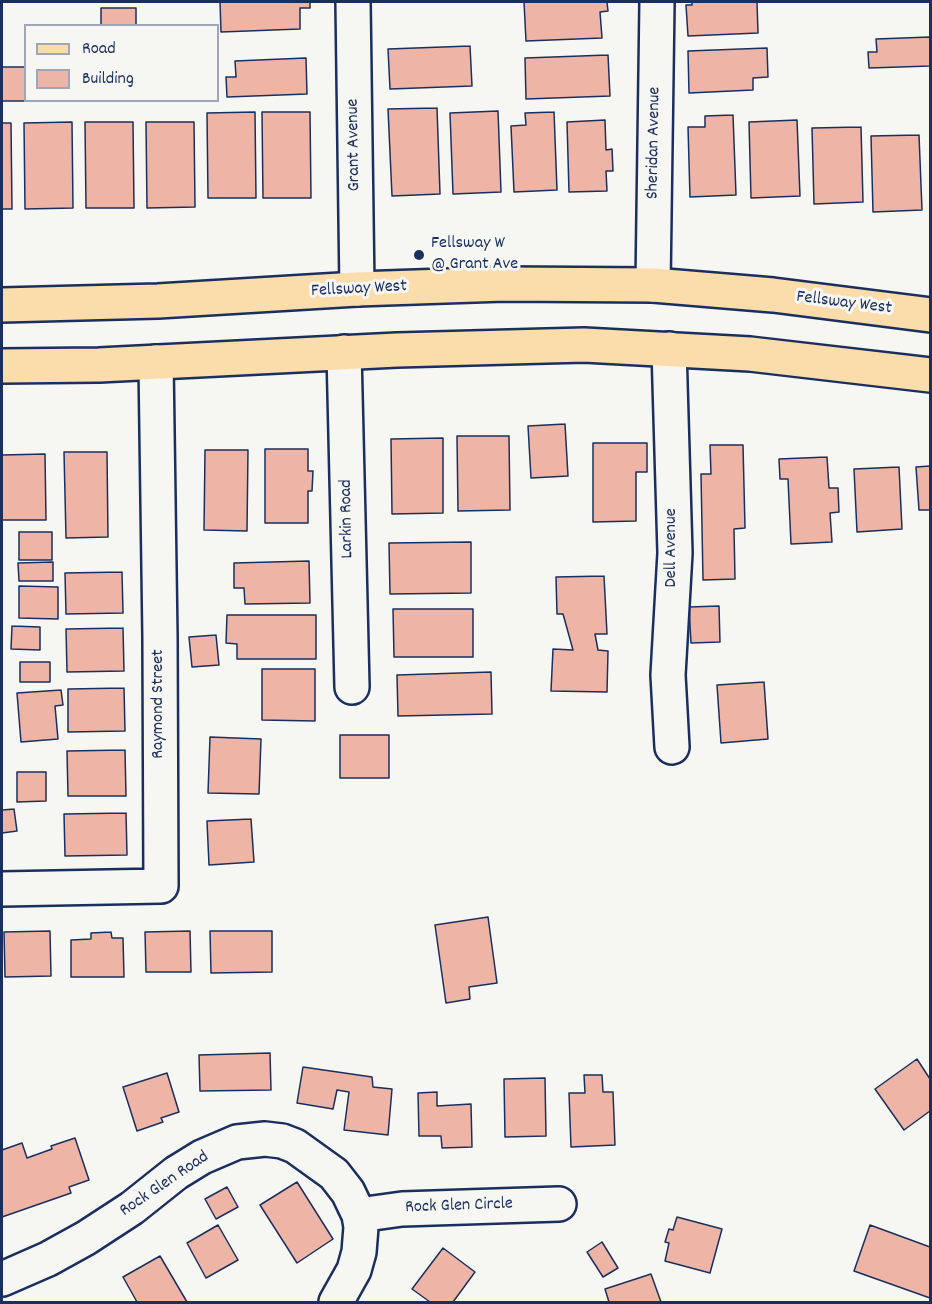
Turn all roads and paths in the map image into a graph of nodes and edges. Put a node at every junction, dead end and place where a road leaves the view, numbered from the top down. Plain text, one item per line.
1 (353, 2) edge
2 (657, 2) edge
3 (653, 285) junction
4 (357, 289) junction
5 (2, 305) edge
6 (930, 315) edge
7 (669, 349) junction
8 (344, 352) junction
9 (156, 362) junction
10 (2, 366) edge
11 (930, 375) edge
12 (352, 687) dead end
13 (672, 747) dead end
14 (2, 889) edge
15 (560, 1204) dead end
16 (359, 1215) junction
17 (2, 1279) edge
18 (336, 1302) edge

1 - 4 street, Grant Avenue
2 - 3 street, Sheridan Avenue
3 - 4 main road, Fellsway West
3 - 6 main road, Fellsway West
4 - 5 main road, Fellsway West
7 - 8 main road
7 - 11 main road
7 - 13 street, Dell Avenue
8 - 9 main road
8 - 12 street, Larkin Road
9 - 10 main road
9 - 14 street, Raymond Street
15 - 16 street, Rock Glen Circle
16 - 17 street, Rock Glen Road
16 - 18 street, Rock Glen Road

